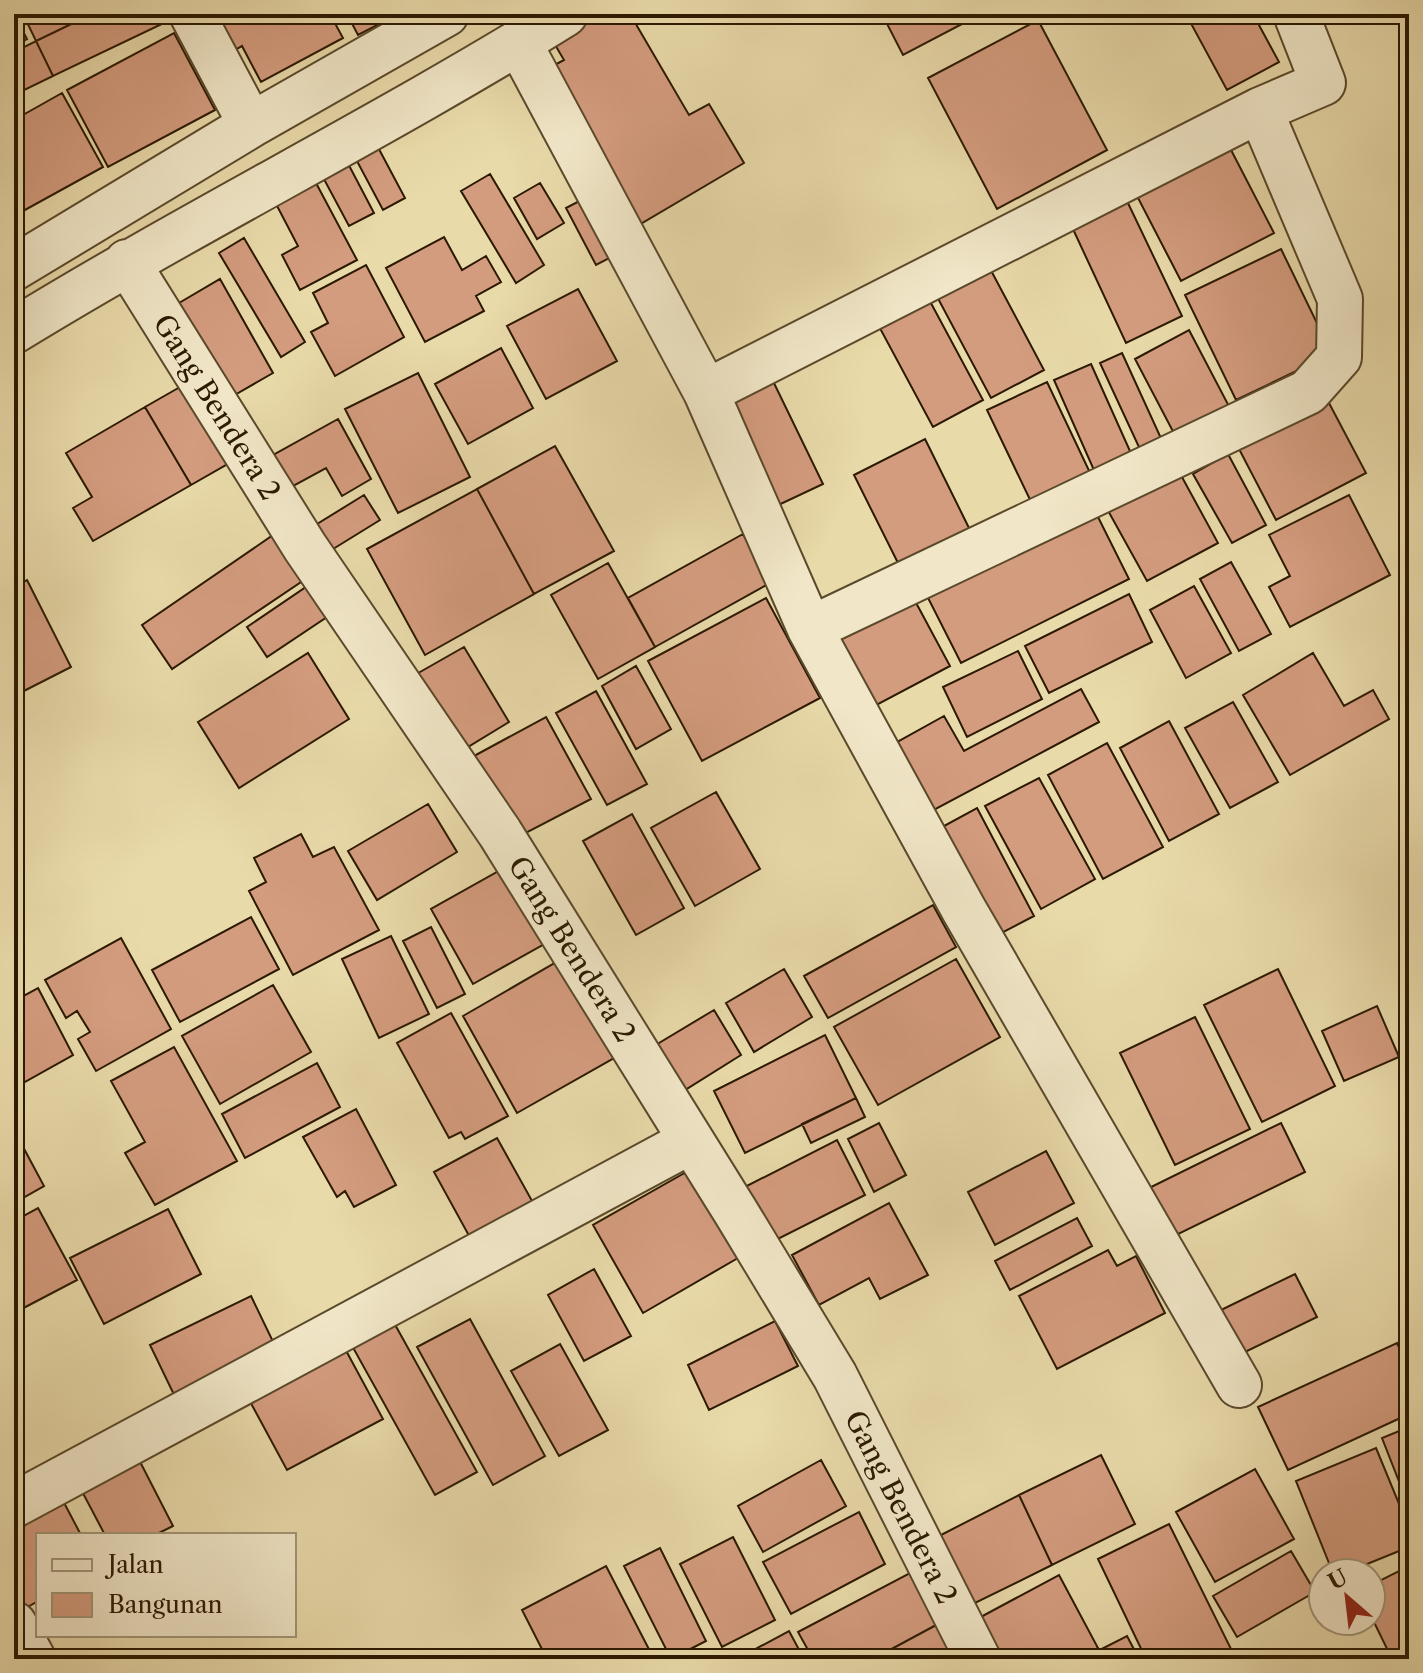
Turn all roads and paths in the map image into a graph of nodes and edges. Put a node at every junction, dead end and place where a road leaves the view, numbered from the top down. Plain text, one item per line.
1 (192, 14) edge
2 (446, 14) edge
3 (565, 14) edge
4 (1296, 14) edge
5 (519, 43) junction
6 (1260, 110) junction
7 (251, 125) junction
8 (127, 262) junction
9 (14, 268) edge
10 (14, 331) edge
11 (706, 392) junction
12 (810, 629) junction
13 (691, 1141) junction
14 (1239, 1385) dead end
15 (14, 1505) edge
16 (14, 1624) edge
17 (33, 1659) edge
18 (978, 1659) edge

1 - 7 street
2 - 7 street
3 - 5 street
4 - 6 street
5 - 8 street
5 - 11 street
6 - 11 street
6 - 12 street
7 - 9 street
8 - 10 street
8 - 13 street, Gang Bendera 2
11 - 12 street
12 - 14 street
13 - 15 street
13 - 18 street, Gang Bendera 2
16 - 17 street

